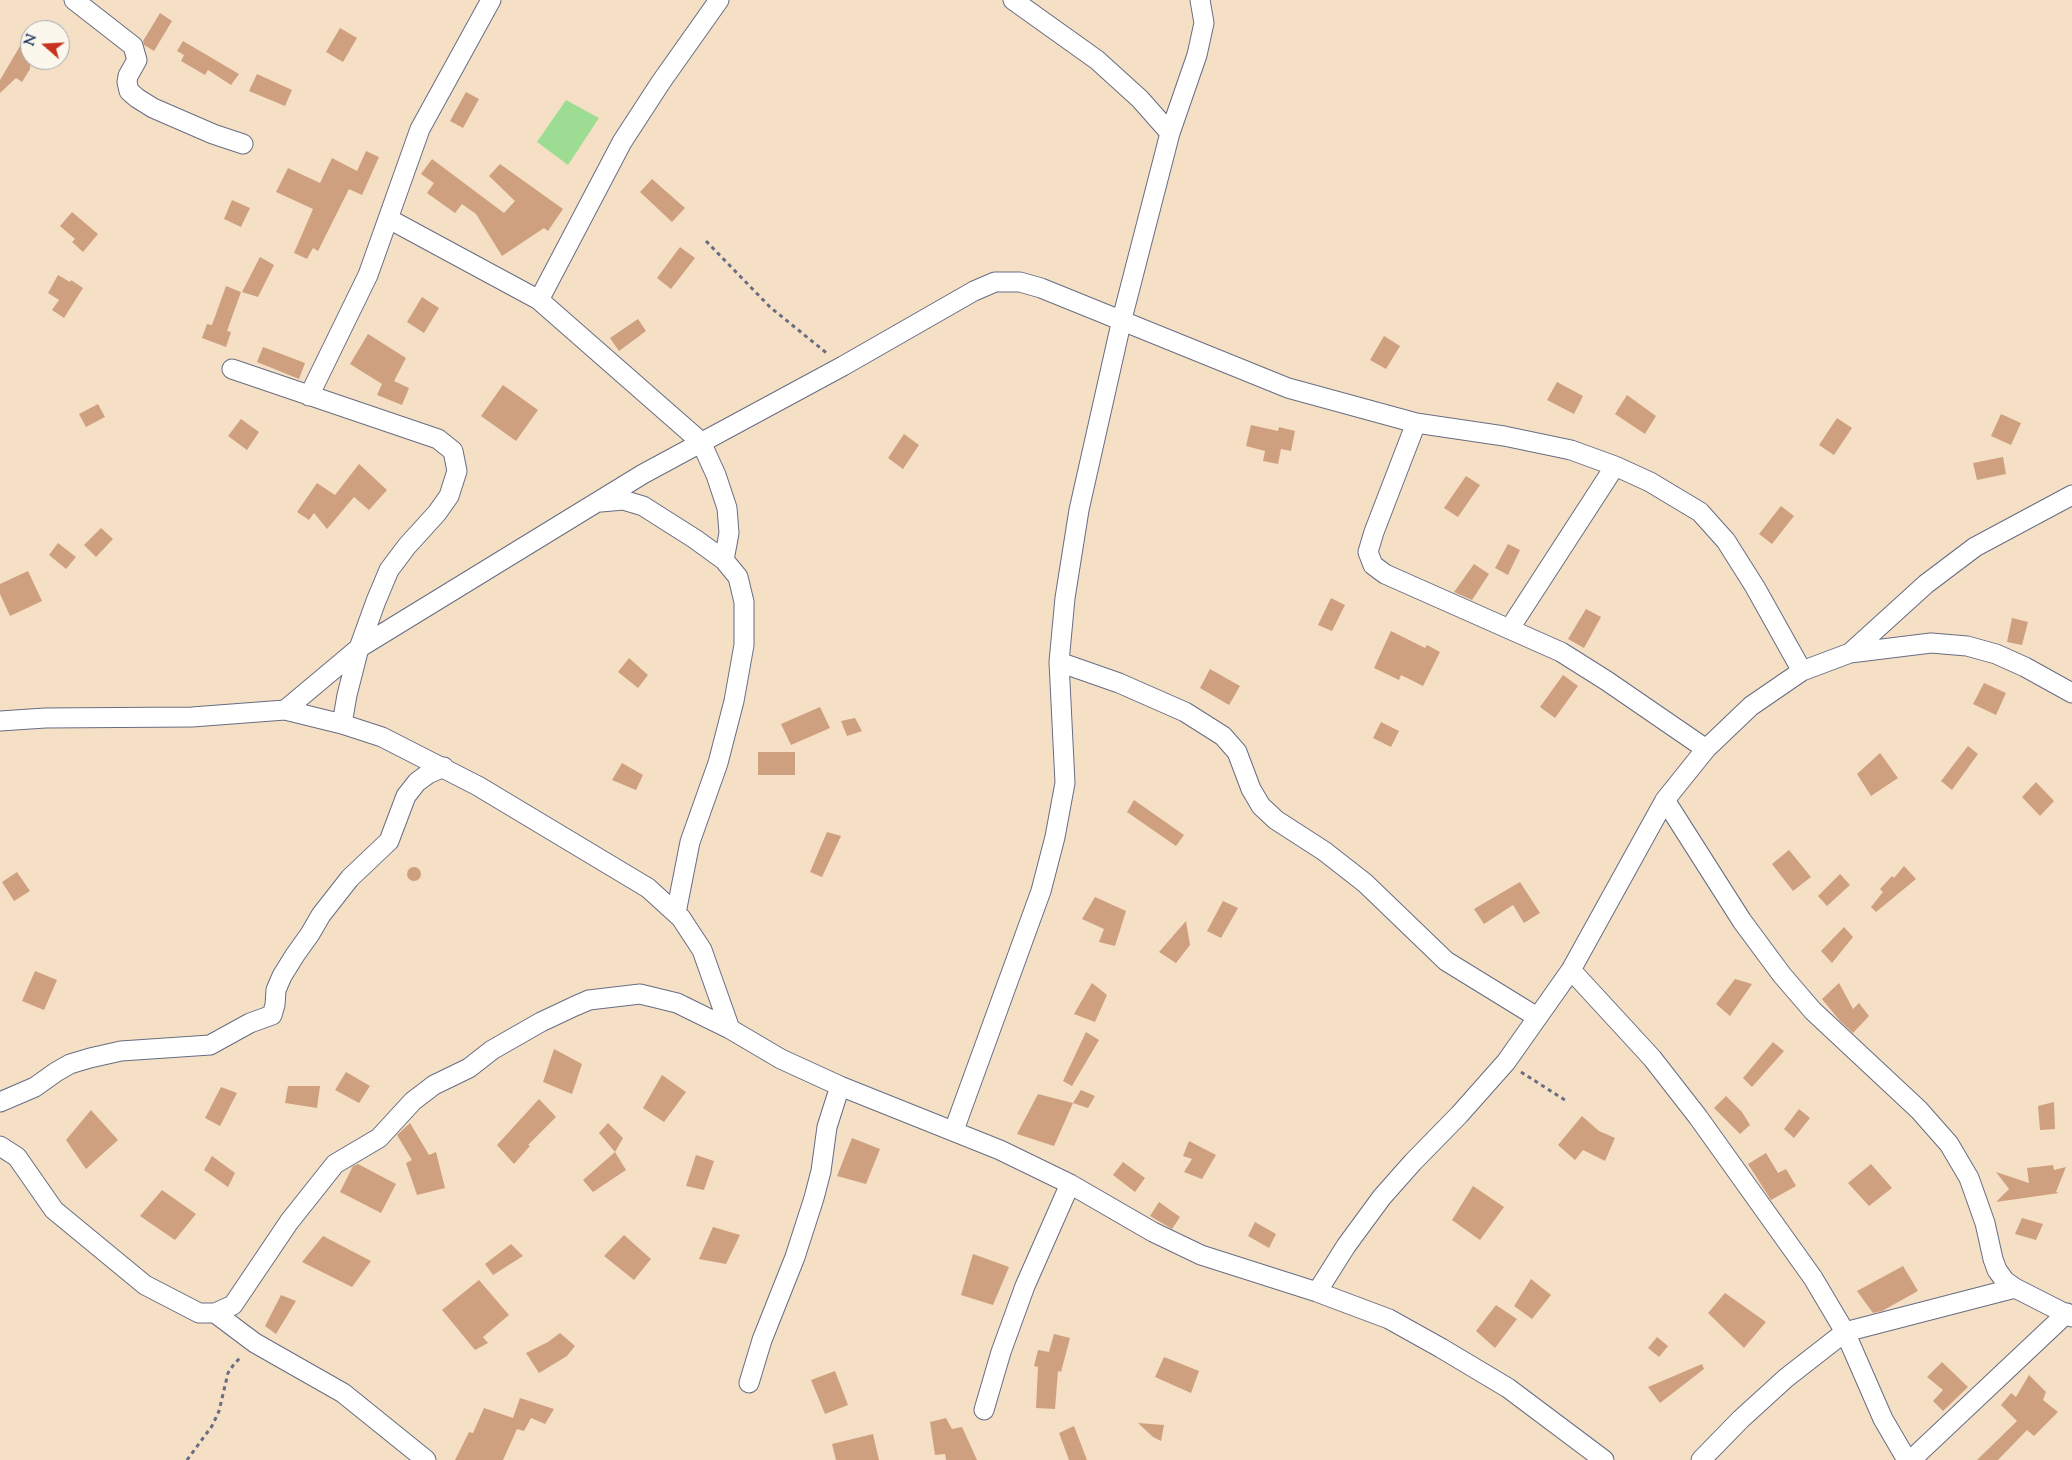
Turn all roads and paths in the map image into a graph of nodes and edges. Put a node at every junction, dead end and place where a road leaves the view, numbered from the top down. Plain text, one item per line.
1 (74, 0) edge
2 (492, 0) edge
3 (719, 0) edge
4 (1013, 0) edge
5 (1200, 0) edge
6 (1170, 133) junction
7 (243, 144) dead end
8 (389, 219) junction
9 (706, 241) dead end
10 (539, 300) junction
11 (1122, 319) junction
12 (843, 366) junction
13 (232, 369) dead end
14 (309, 396) junction
15 (1416, 423) junction
16 (700, 442) junction
17 (1615, 466) junction
18 (2072, 495) edge
19 (597, 502) junction
20 (724, 560) junction
21 (1510, 628) junction
22 (359, 648) junction
23 (1850, 653) junction
24 (1059, 662) junction
25 (1802, 671) junction
26 (2072, 693) edge
27 (284, 710) junction
28 (0, 721) edge
29 (342, 724) junction
30 (1706, 749) junction
31 (444, 767) junction
32 (1665, 800) junction
33 (676, 913) junction
34 (1571, 970) junction
35 (1537, 1017) junction
36 (730, 1029) junction
37 (1506, 1062) junction
38 (840, 1086) junction
39 (0, 1102) edge
40 (1568, 1102) dead end
41 (954, 1130) junction
42 (0, 1146) edge
43 (1070, 1184) junction
44 (2015, 1288) junction
45 (1317, 1292) junction
46 (216, 1313) junction
47 (2070, 1315) edge
48 (1844, 1332) junction
49 (254, 1343) junction
50 (749, 1383) dead end
51 (984, 1410) dead end
52 (187, 1460) edge
53 (426, 1460) edge
54 (1604, 1460) edge
55 (1701, 1460) edge
56 (1907, 1460) edge
57 (1911, 1460) edge

1 - 7 street
2 - 8 street
3 - 10 street
4 - 6 street
5 - 6 street
6 - 11 street
8 - 10 street
8 - 14 street
9 - 12 path
10 - 16 street
11 - 12 street
11 - 15 street
11 - 24 street
12 - 16 street
13 - 14 street
14 - 22 street
15 - 17 street
15 - 21 street
16 - 19 street
16 - 20 street
17 - 21 street
17 - 25 street
18 - 23 street
19 - 20 street
19 - 22 street
20 - 33 street
21 - 30 street
22 - 27 street
22 - 29 street
23 - 25 street
23 - 26 street
24 - 35 street
24 - 41 street
25 - 30 street
27 - 28 street
27 - 29 street
29 - 31 street
30 - 32 street
31 - 33 street
31 - 39 street
32 - 34 street
32 - 44 street
33 - 36 street
34 - 35 street
34 - 48 street
35 - 37 street
36 - 38 street
36 - 46 street
37 - 40 path
37 - 45 street
38 - 41 street
38 - 50 street
41 - 43 street
42 - 46 street
43 - 45 street
43 - 51 street
44 - 47 street
44 - 48 street
45 - 54 street
46 - 49 street
47 - 57 street
48 - 55 street
48 - 56 street
49 - 52 path
49 - 53 street

